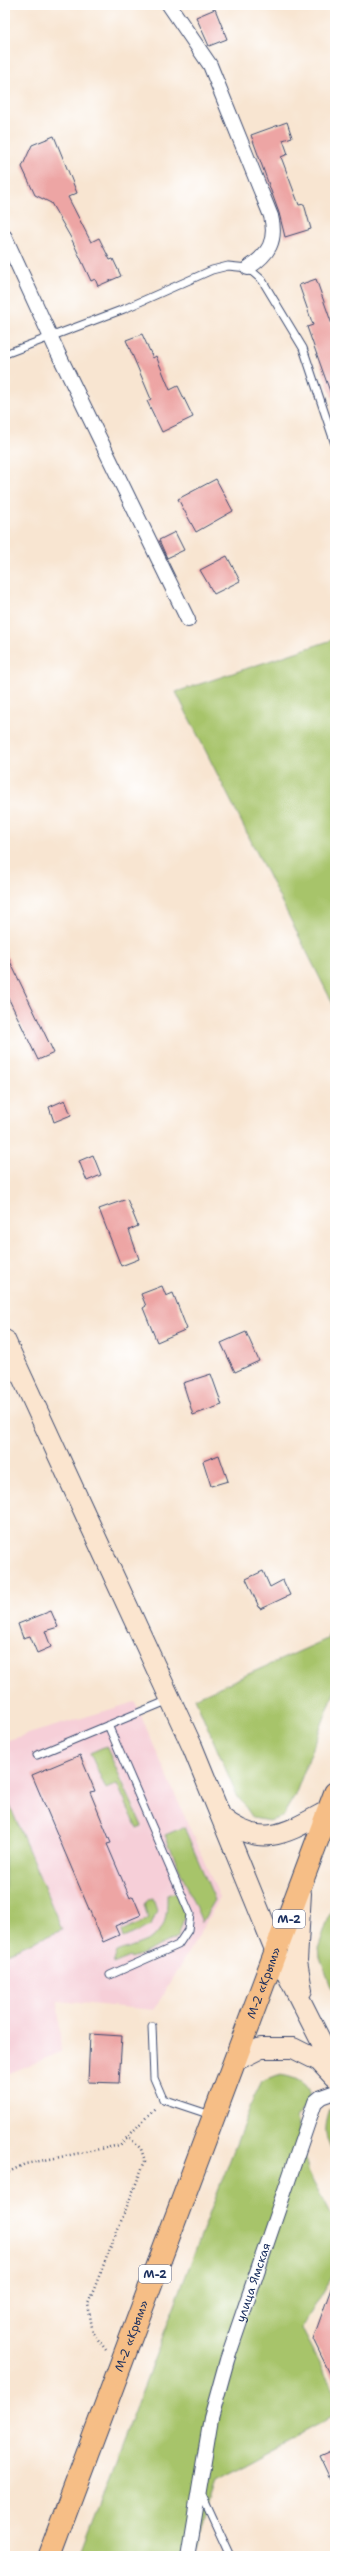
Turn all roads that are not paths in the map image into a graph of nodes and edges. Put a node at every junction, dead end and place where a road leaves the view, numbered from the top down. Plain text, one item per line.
1 (169, 5) edge
2 (5, 237) edge
3 (248, 268) junction
4 (51, 337) junction
5 (5, 354) edge
6 (335, 444) edge
7 (188, 620) dead end
8 (5, 1340) edge
9 (169, 1700) junction
10 (108, 1725) junction
11 (37, 1755) dead end
12 (332, 1801) edge
13 (221, 1817) junction
14 (301, 1886) junction
15 (276, 1952) junction
16 (110, 1975) dead end
17 (307, 2014) junction
18 (152, 2026) dead end
19 (234, 2061) junction
20 (335, 2069) edge
21 (335, 2078) edge
22 (335, 2092) edge
23 (214, 2116) junction
24 (199, 2489) junction
25 (49, 2556) edge
26 (188, 2556) edge
27 (230, 2556) edge

1 - 3 street
2 - 4 street
3 - 4 lane
3 - 6 lane
4 - 5 lane
4 - 7 street
8 - 9 main road
9 - 10 lane
9 - 13 main road
10 - 11 lane
10 - 16 lane
12 - 13 main road
12 - 14 highway, М-2 «Крым» / М-2
13 - 15 main road
14 - 15 highway, М-2 «Крым» / М-2
14 - 17 main road
15 - 17 main road
15 - 19 highway, М-2 «Крым» / М-2
17 - 20 main road
18 - 23 lane
19 - 21 main road
19 - 23 highway, М-2
22 - 24 street, улица Ямская
23 - 25 highway, М-2 «Крым» / М-2
24 - 26 street, улица Ямская
24 - 27 lane

